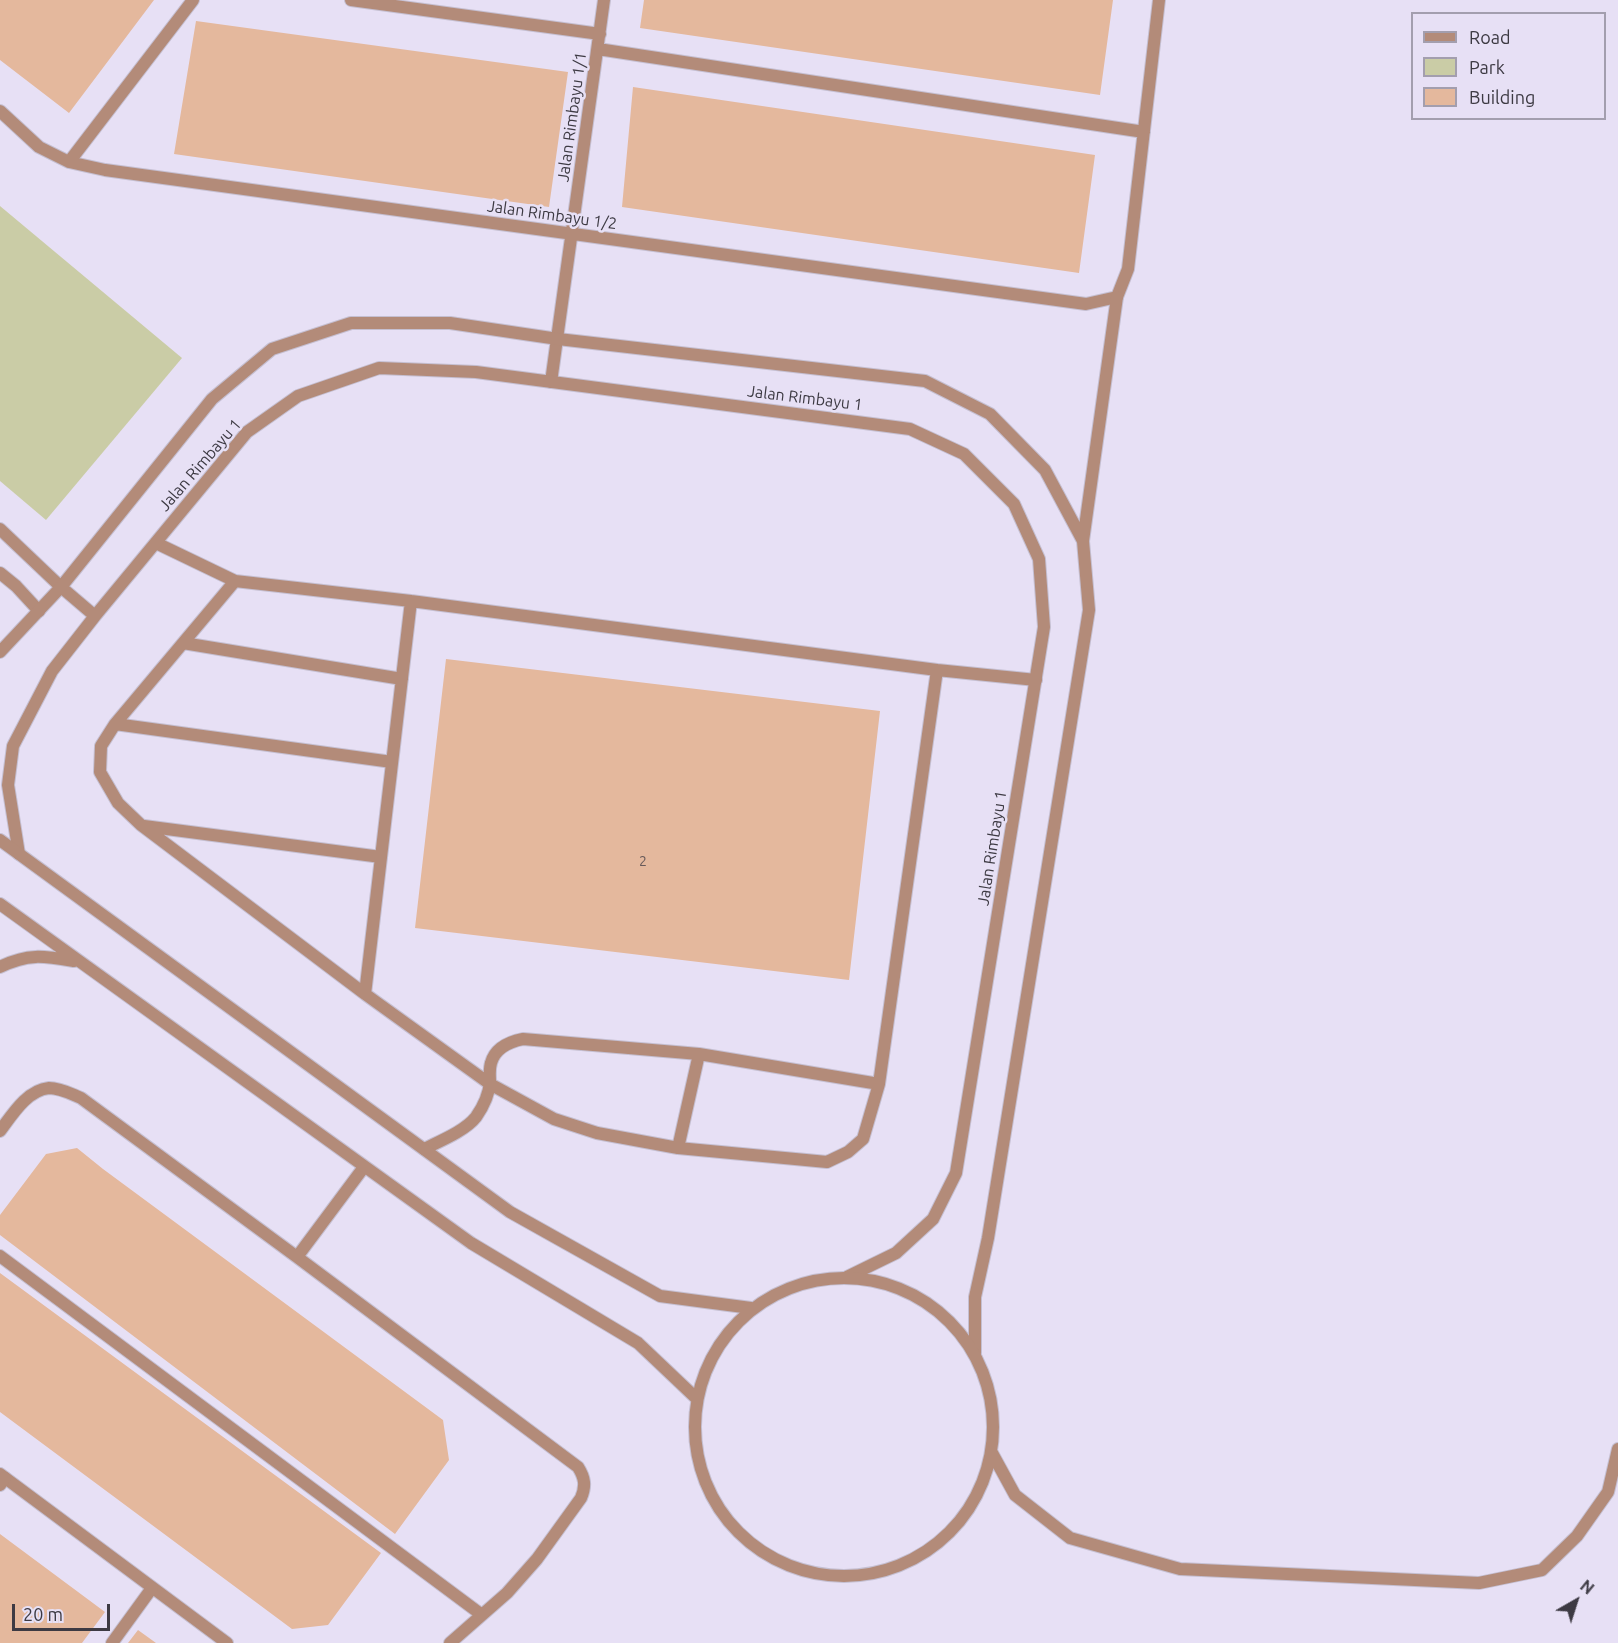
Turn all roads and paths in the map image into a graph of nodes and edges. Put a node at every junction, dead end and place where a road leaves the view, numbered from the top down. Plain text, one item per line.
1 (193, 0) edge
2 (351, 0) edge
3 (604, 0) edge
4 (1159, 0) edge
5 (600, 34) junction
6 (598, 49) junction
7 (0, 111) edge
8 (1144, 132) junction
9 (69, 162) junction
10 (572, 235) junction
11 (1117, 297) junction
12 (558, 339) junction
13 (551, 382) junction
14 (0, 529) edge
15 (1083, 542) junction
16 (156, 543) junction
17 (0, 573) edge
18 (235, 581) junction
19 (61, 587) junction
20 (411, 601) junction
21 (39, 611) junction
22 (95, 616) junction
23 (183, 643) junction
24 (0, 652) edge
25 (937, 670) junction
26 (402, 679) junction
27 (1036, 680) junction
28 (116, 724) junction
29 (392, 762) junction
30 (141, 825) junction
31 (0, 840) edge
32 (19, 854) junction
33 (381, 857) junction
34 (0, 904) edge
35 (78, 962) junction
36 (0, 967) edge
37 (365, 994) junction
38 (699, 1054) junction
39 (490, 1084) junction
40 (879, 1084) junction
41 (0, 1131) edge
42 (678, 1148) junction
43 (424, 1149) junction
44 (364, 1167) junction
45 (0, 1256) edge
46 (297, 1257) junction
47 (847, 1277) junction
48 (751, 1308) junction
49 (975, 1353) junction
50 (696, 1398) junction
51 (1618, 1449) edge
52 (992, 1453) junction
53 (2, 1479) edge
54 (152, 1588) junction
55 (482, 1615) junction
56 (112, 1643) edge
57 (227, 1643) edge
58 (450, 1643) edge

1 - 9 street
2 - 5 street
3 - 5 street, Jalan Rimbayu 1/1
4 - 8 street
5 - 6 street, Jalan Rimbayu 1/1
6 - 8 street
6 - 10 street, Jalan Rimbayu 1/1
7 - 9 street, Jalan Rimbayu 1/2
8 - 11 street
9 - 10 street, Jalan Rimbayu 1/2
10 - 11 street, Jalan Rimbayu 1/2
10 - 12 street, Jalan Rimbayu 1/1
11 - 15 street
12 - 13 street, Jalan Rimbayu 1/1
12 - 15 street, Jalan Rimbayu 1
12 - 19 street, Jalan Rimbayu 1
13 - 16 street, Jalan Rimbayu 1
13 - 27 street, Jalan Rimbayu 1
14 - 19 street
15 - 49 street, Jalan Rimbayu 1
16 - 18 street
16 - 22 street, Jalan Rimbayu 1
17 - 21 street
18 - 20 street
18 - 23 street
19 - 21 street, Jalan Rimbayu 1
19 - 22 street
20 - 25 street
20 - 26 street
21 - 24 street, Jalan Rimbayu 1
22 - 32 street, Jalan Rimbayu 1
23 - 26 street
23 - 28 street
25 - 27 street
25 - 40 street
26 - 29 street
27 - 47 street, Jalan Rimbayu 1
28 - 29 street
28 - 30 street
29 - 33 street
30 - 33 street
30 - 37 street
31 - 32 street
32 - 43 street
33 - 37 street
34 - 35 street
35 - 36 street
35 - 44 street
37 - 39 street
38 - 39 street
38 - 40 street
38 - 42 street
39 - 42 street
39 - 43 street
40 - 42 street
41 - 46 street
43 - 48 street
44 - 46 street
44 - 50 street
45 - 55 street
46 - 55 street
47 - 48 street
47 - 49 street
48 - 50 street
49 - 52 street
50 - 52 street
51 - 52 street
53 - 54 street
54 - 56 street
54 - 57 street
55 - 58 street

